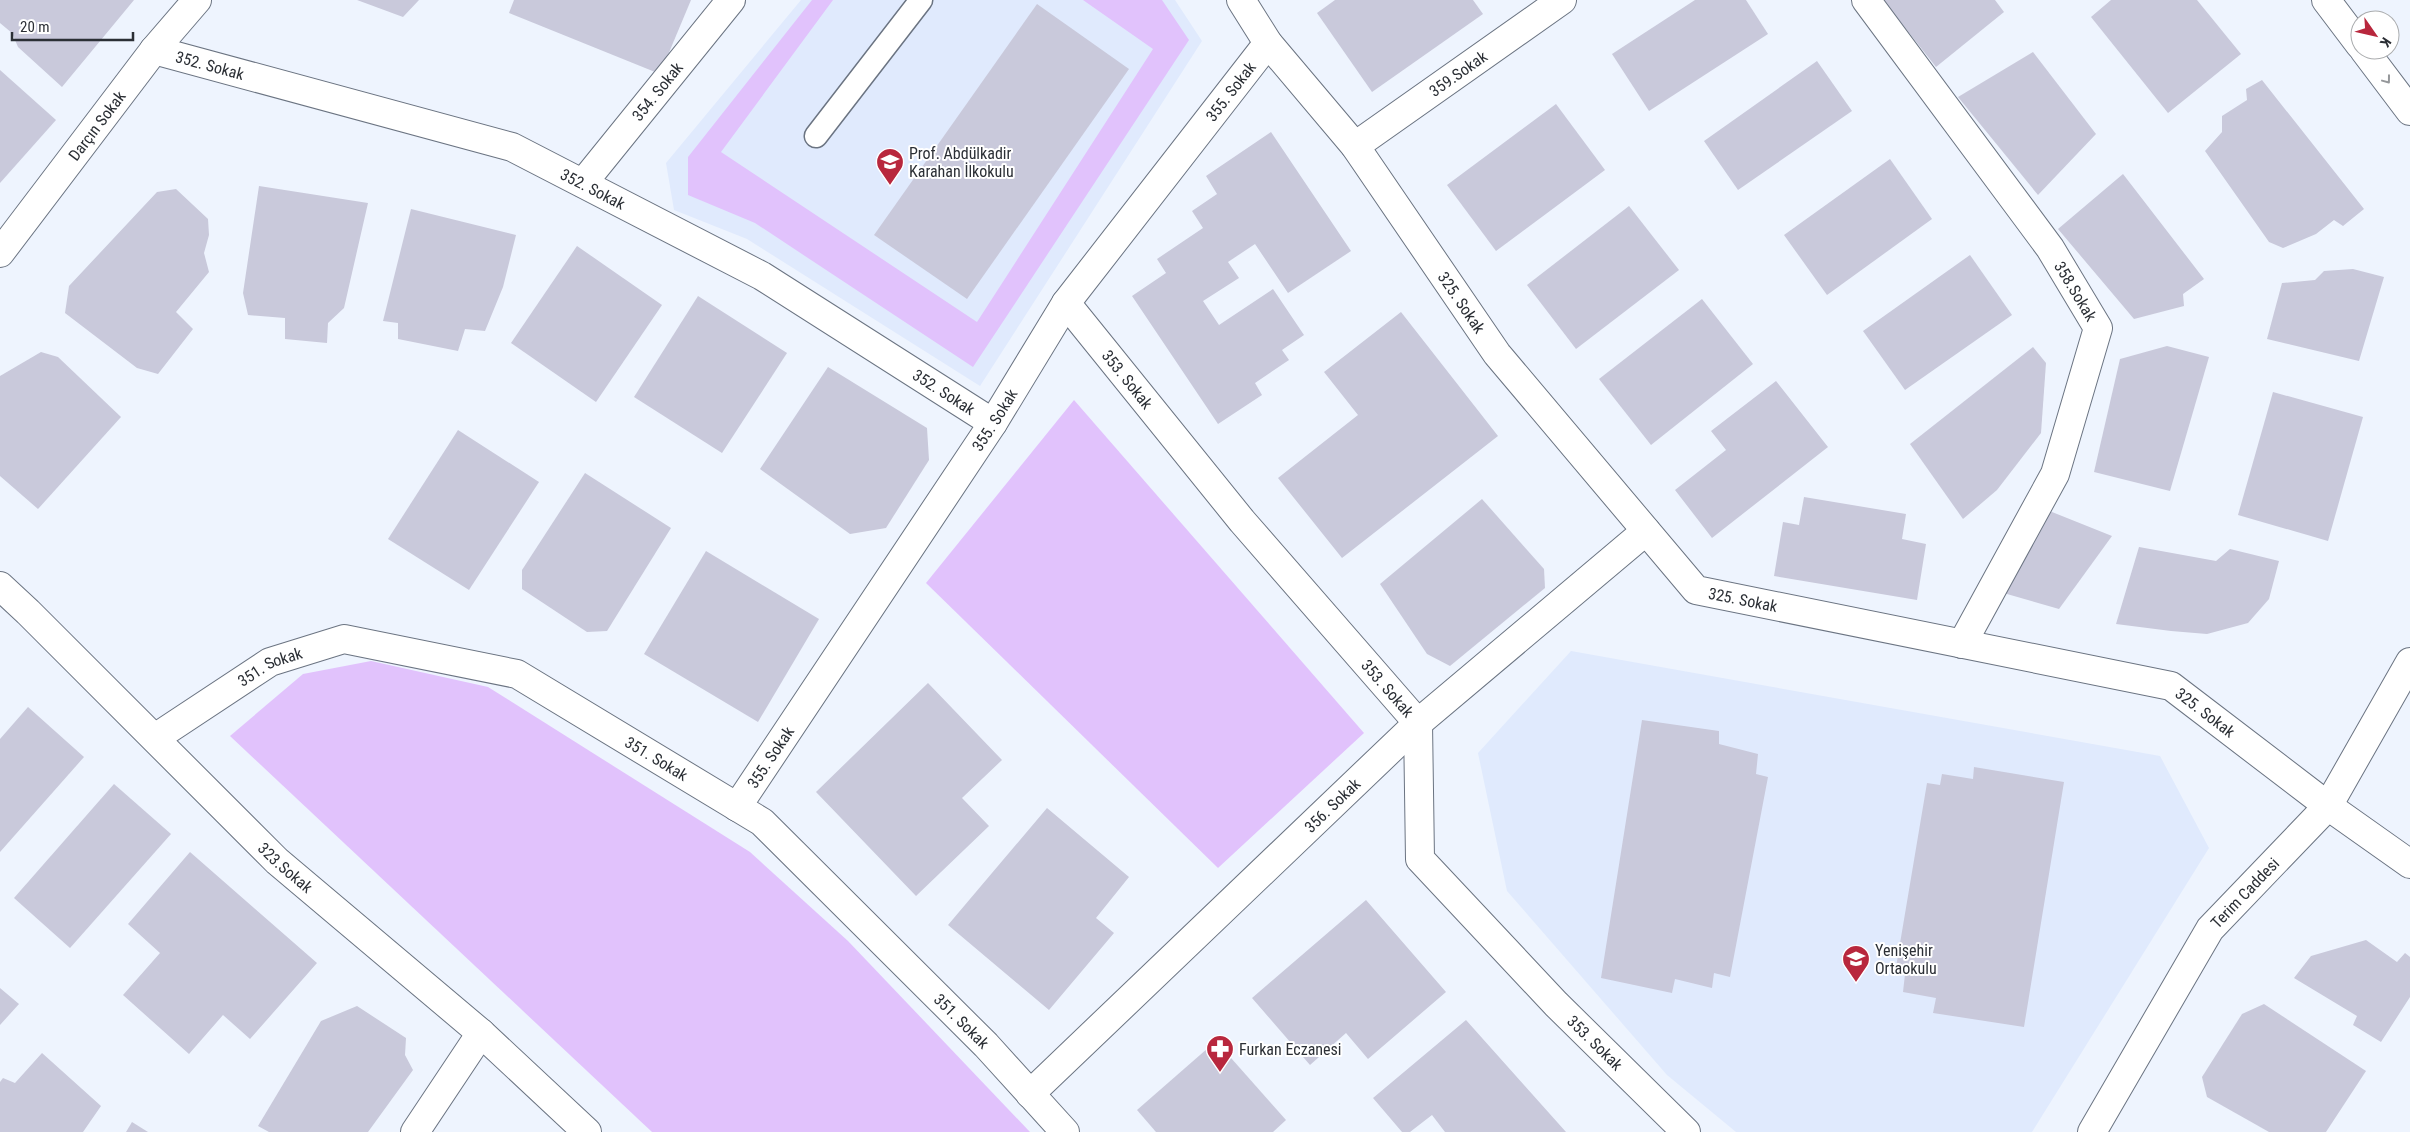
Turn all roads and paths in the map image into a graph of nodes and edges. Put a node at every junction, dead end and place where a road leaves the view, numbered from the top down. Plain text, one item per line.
1 (197, 0) edge
2 (731, 0) edge
3 (921, 0) edge
4 (1241, 0) edge
5 (1562, 0) edge
6 (1866, 0) edge
7 (2326, 0) edge
8 (2350, 32) edge
9 (1268, 43) junction
10 (154, 50) junction
11 (2372, 60) edge
12 (2410, 111) edge
13 (816, 136) dead end
14 (1355, 146) junction
15 (582, 184) junction
16 (0, 253) edge
17 (1066, 303) junction
18 (993, 423) junction
19 (1646, 531) junction
20 (0, 586) edge
21 (1962, 644) junction
22 (2410, 662) edge
23 (1418, 723) junction
24 (155, 738) junction
25 (2328, 806) junction
26 (737, 807) junction
27 (2410, 864) edge
28 (481, 1033) junction
29 (1030, 1094) junction
30 (415, 1132) edge
31 (587, 1132) edge
32 (1065, 1132) edge
33 (1686, 1132) edge
34 (2092, 1132) edge

1 - 10 street, Darçın Sokak
2 - 15 street, 354. Sokak
3 - 13 lane
4 - 9 street, 325. Sokak
5 - 14 street, 359.Sokak
6 - 21 street, 358.Sokak
7 - 8 street
9 - 14 street, 325. Sokak
9 - 17 street, 355. Sokak
10 - 15 street, 352. Sokak
10 - 16 street, Darçın Sokak
11 -> 12 street
14 - 19 street, 325. Sokak
15 - 18 street, 352. Sokak
17 - 18 street, 355. Sokak
17 - 23 street, 353. Sokak
18 - 26 street, 355. Sokak
19 - 21 street, 325. Sokak
19 - 23 street, 356. Sokak
20 - 24 street, 323.Sokak
21 - 25 street, 325. Sokak
22 - 25 street, Terim Caddesi
23 - 29 street, 356. Sokak
23 - 33 street, 353. Sokak
24 - 26 street, 351. Sokak
24 - 28 street, 323.Sokak
25 - 27 street, 325. Sokak
25 - 34 street, Terim Caddesi
26 - 29 street, 351. Sokak
28 - 30 street
28 - 31 street, 323.Sokak
29 - 32 street, 351. Sokak

